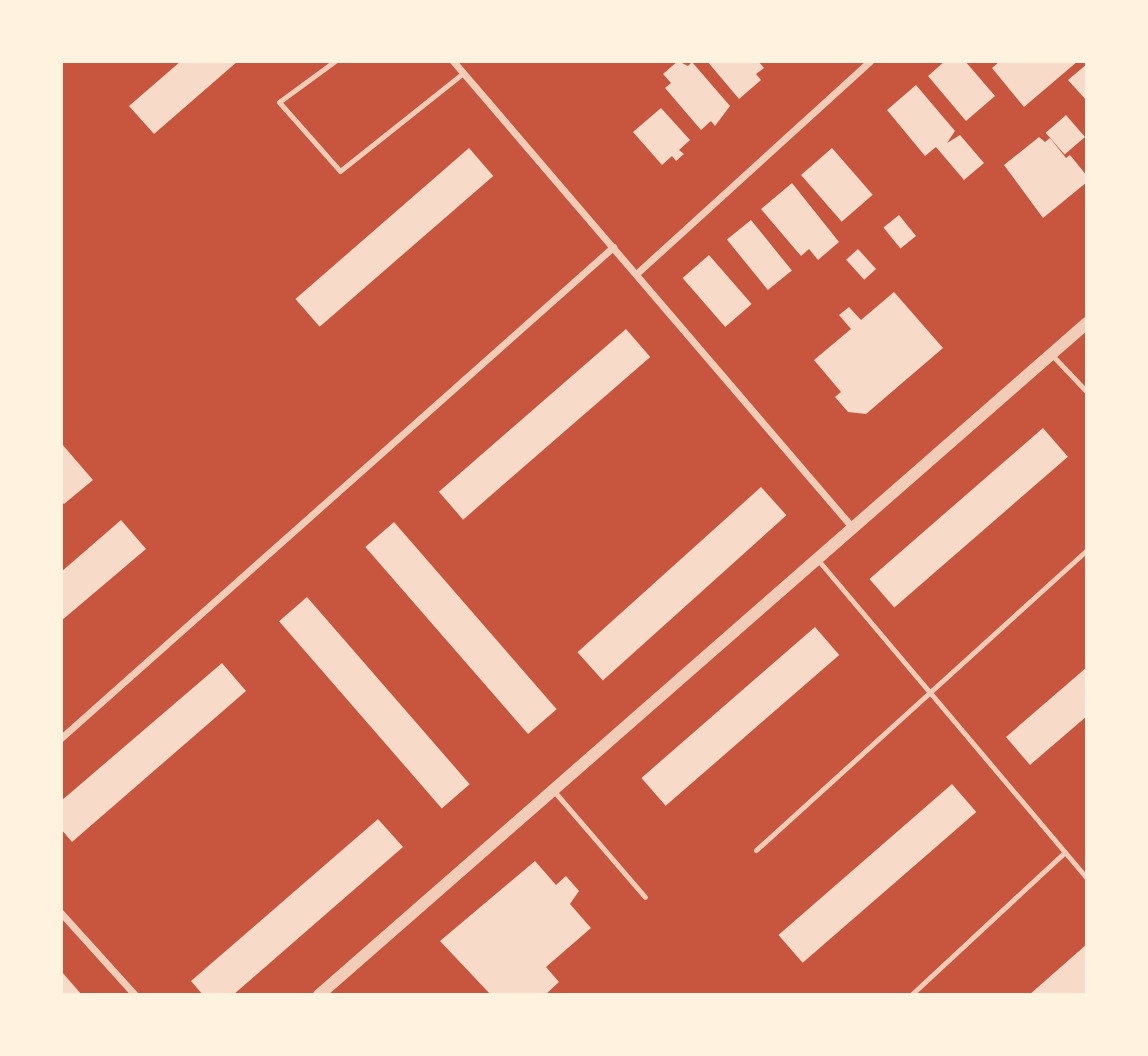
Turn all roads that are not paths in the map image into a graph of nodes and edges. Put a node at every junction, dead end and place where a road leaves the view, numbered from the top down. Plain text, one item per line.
1 (335, 61) edge
2 (453, 61) edge
3 (870, 61) edge
4 (463, 73) junction
5 (613, 247) junction
6 (636, 274) junction
7 (1087, 323) edge
8 (1051, 354) junction
9 (1087, 392) edge
10 (852, 527) junction
11 (1087, 551) edge
12 (816, 558) junction
13 (930, 691) junction
14 (61, 738) edge
15 (553, 790) junction
16 (755, 850) dead end
17 (1065, 852) junction
18 (1087, 878) edge
19 (645, 897) dead end
20 (61, 913) edge
21 (135, 995) edge
22 (319, 995) edge
23 (911, 995) edge

1 - 4 lane
2 - 4 street
3 - 6 street
4 - 5 street
5 - 6 street
5 - 14 street
6 - 10 street
7 - 8 street
8 - 9 lane
8 - 10 street
10 - 12 street
11 - 13 lane
12 - 13 lane
12 - 15 street
13 - 16 lane
13 - 17 lane
15 - 19 lane
15 - 22 street
17 - 18 lane
17 - 23 lane
20 - 21 street

